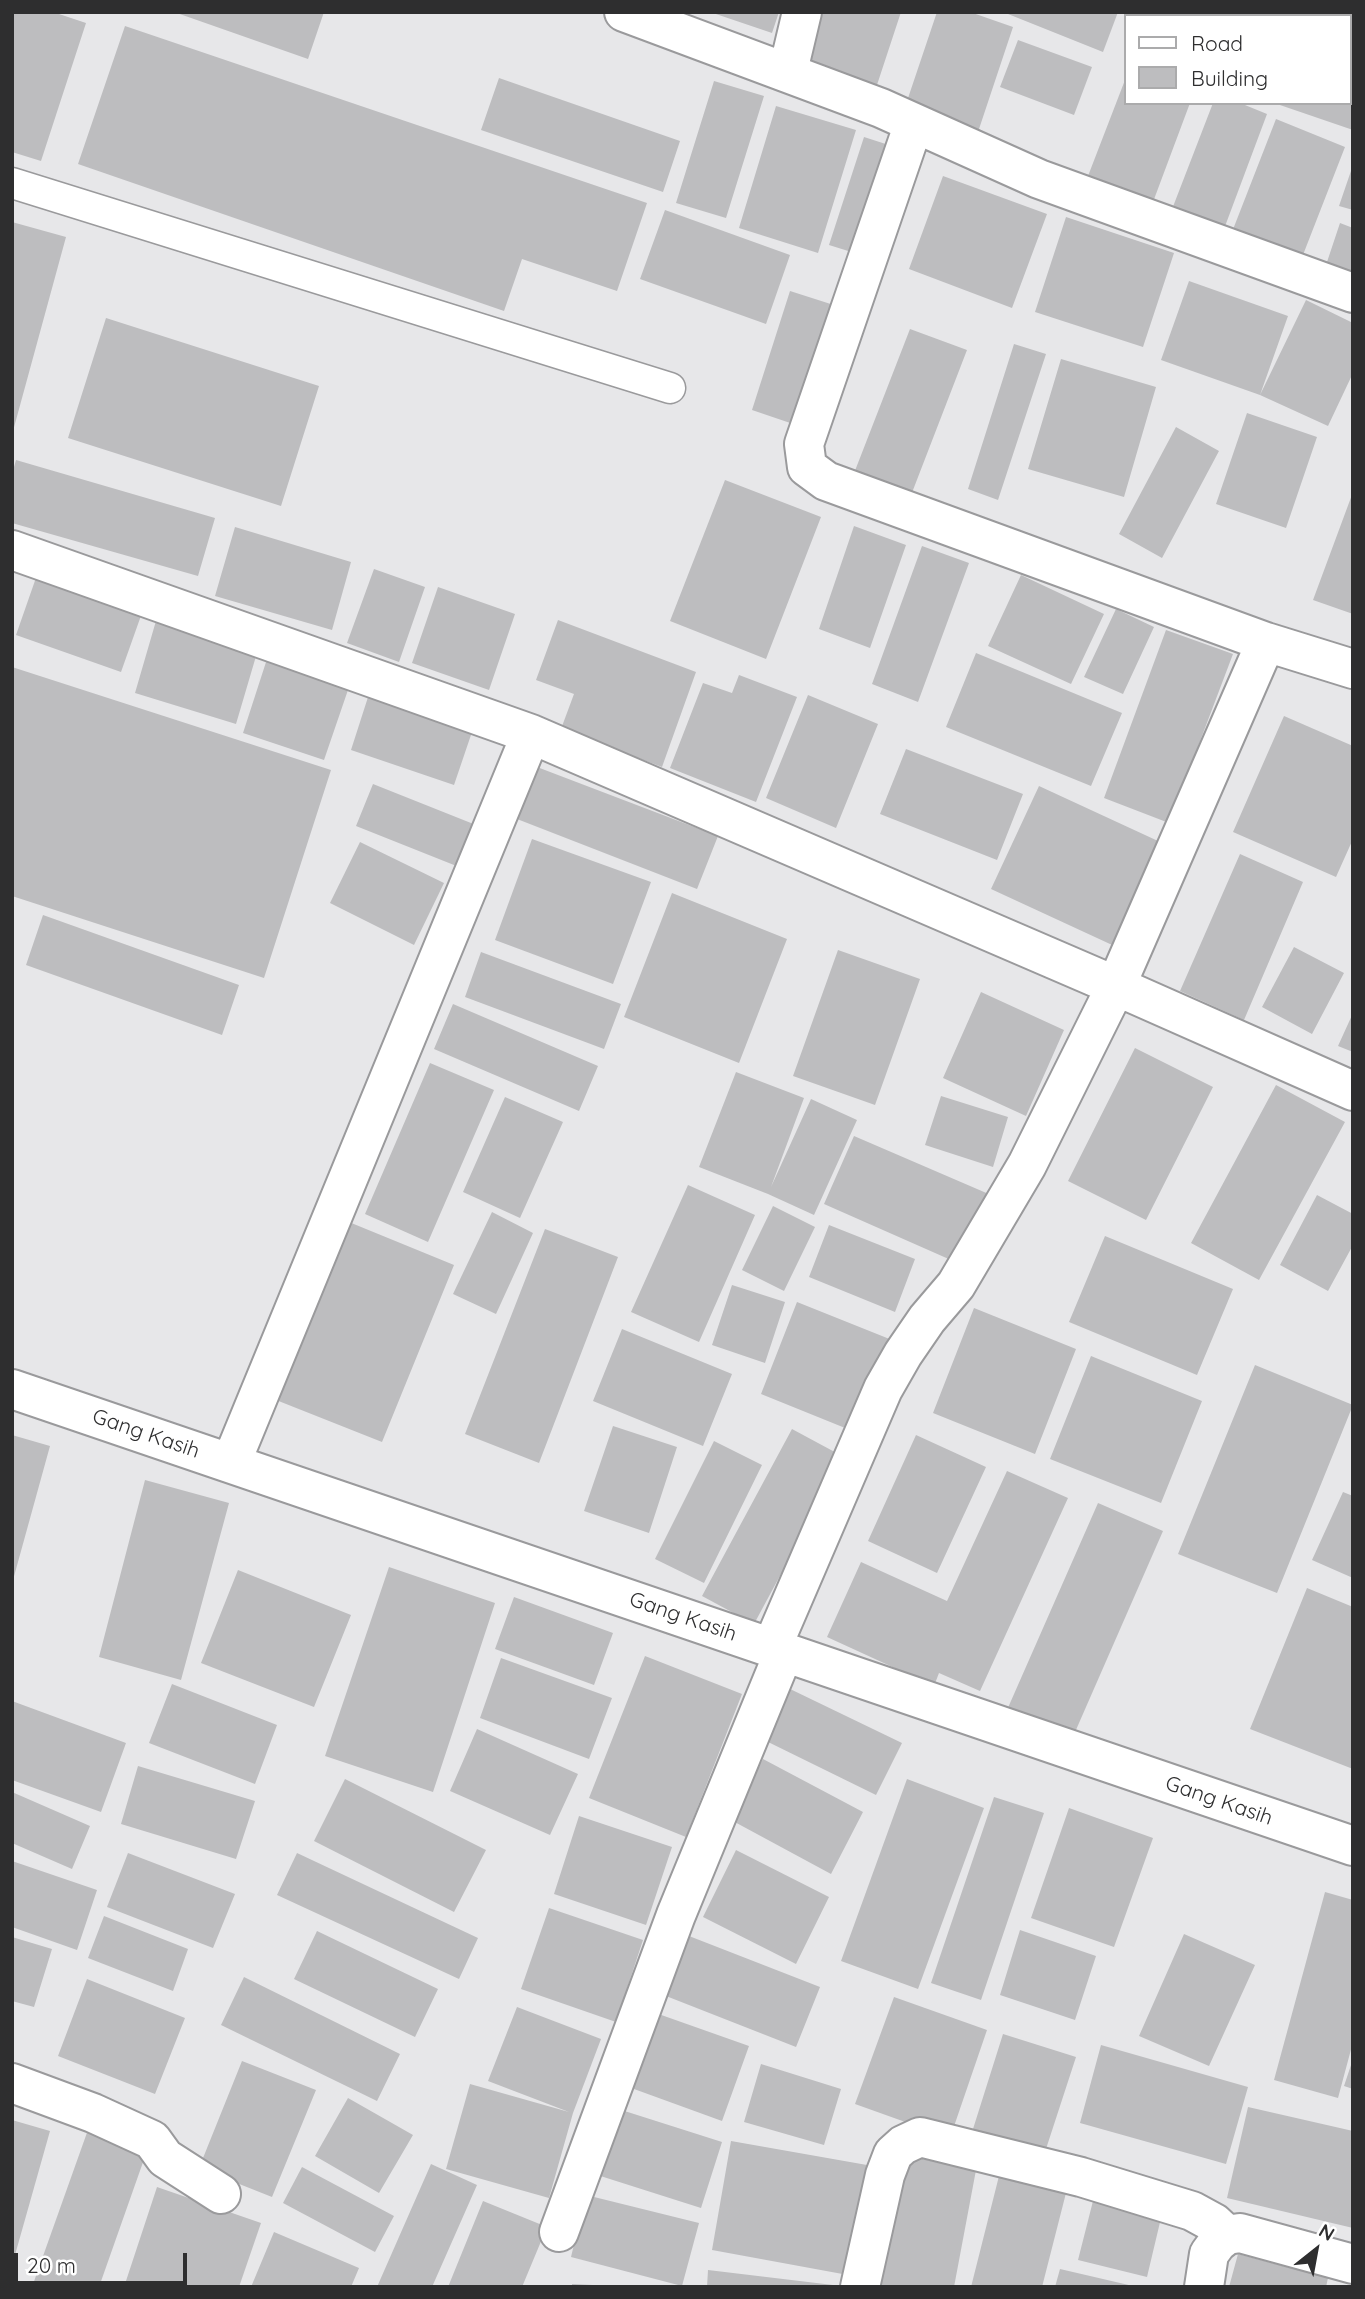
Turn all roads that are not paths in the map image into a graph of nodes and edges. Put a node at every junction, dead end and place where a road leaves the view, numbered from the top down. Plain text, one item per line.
1 (624, 12) edge
2 (802, 12) edge
3 (788, 71) junction
4 (914, 123) junction
5 (12, 183) edge
6 (1353, 293) edge
7 (670, 388) dead end
8 (12, 550) edge
9 (1266, 642) junction
10 (1353, 669) edge
11 (531, 734) junction
12 (1116, 985) junction
13 (1353, 1091) edge
14 (12, 1389) edge
15 (231, 1463) junction
16 (778, 1650) junction
17 (1353, 1846) edge
18 (12, 2083) edge
19 (221, 2194) dead end
20 (559, 2232) dead end
21 (1227, 2235) junction
22 (1353, 2264) edge
23 (860, 2287) edge
24 (1204, 2287) edge

1 - 3 street
2 - 3 street
3 - 4 street
4 - 6 street
4 - 9 street
5 - 7 lane
8 - 11 street
9 - 10 street
9 - 12 street
11 - 12 street
11 - 15 street
12 - 13 street
12 - 16 street
14 - 15 street, Gang Kasih
15 - 16 street, Gang Kasih
16 - 17 street, Gang Kasih
16 - 20 street
18 - 19 street
21 - 22 street
21 - 23 street
21 - 24 street

